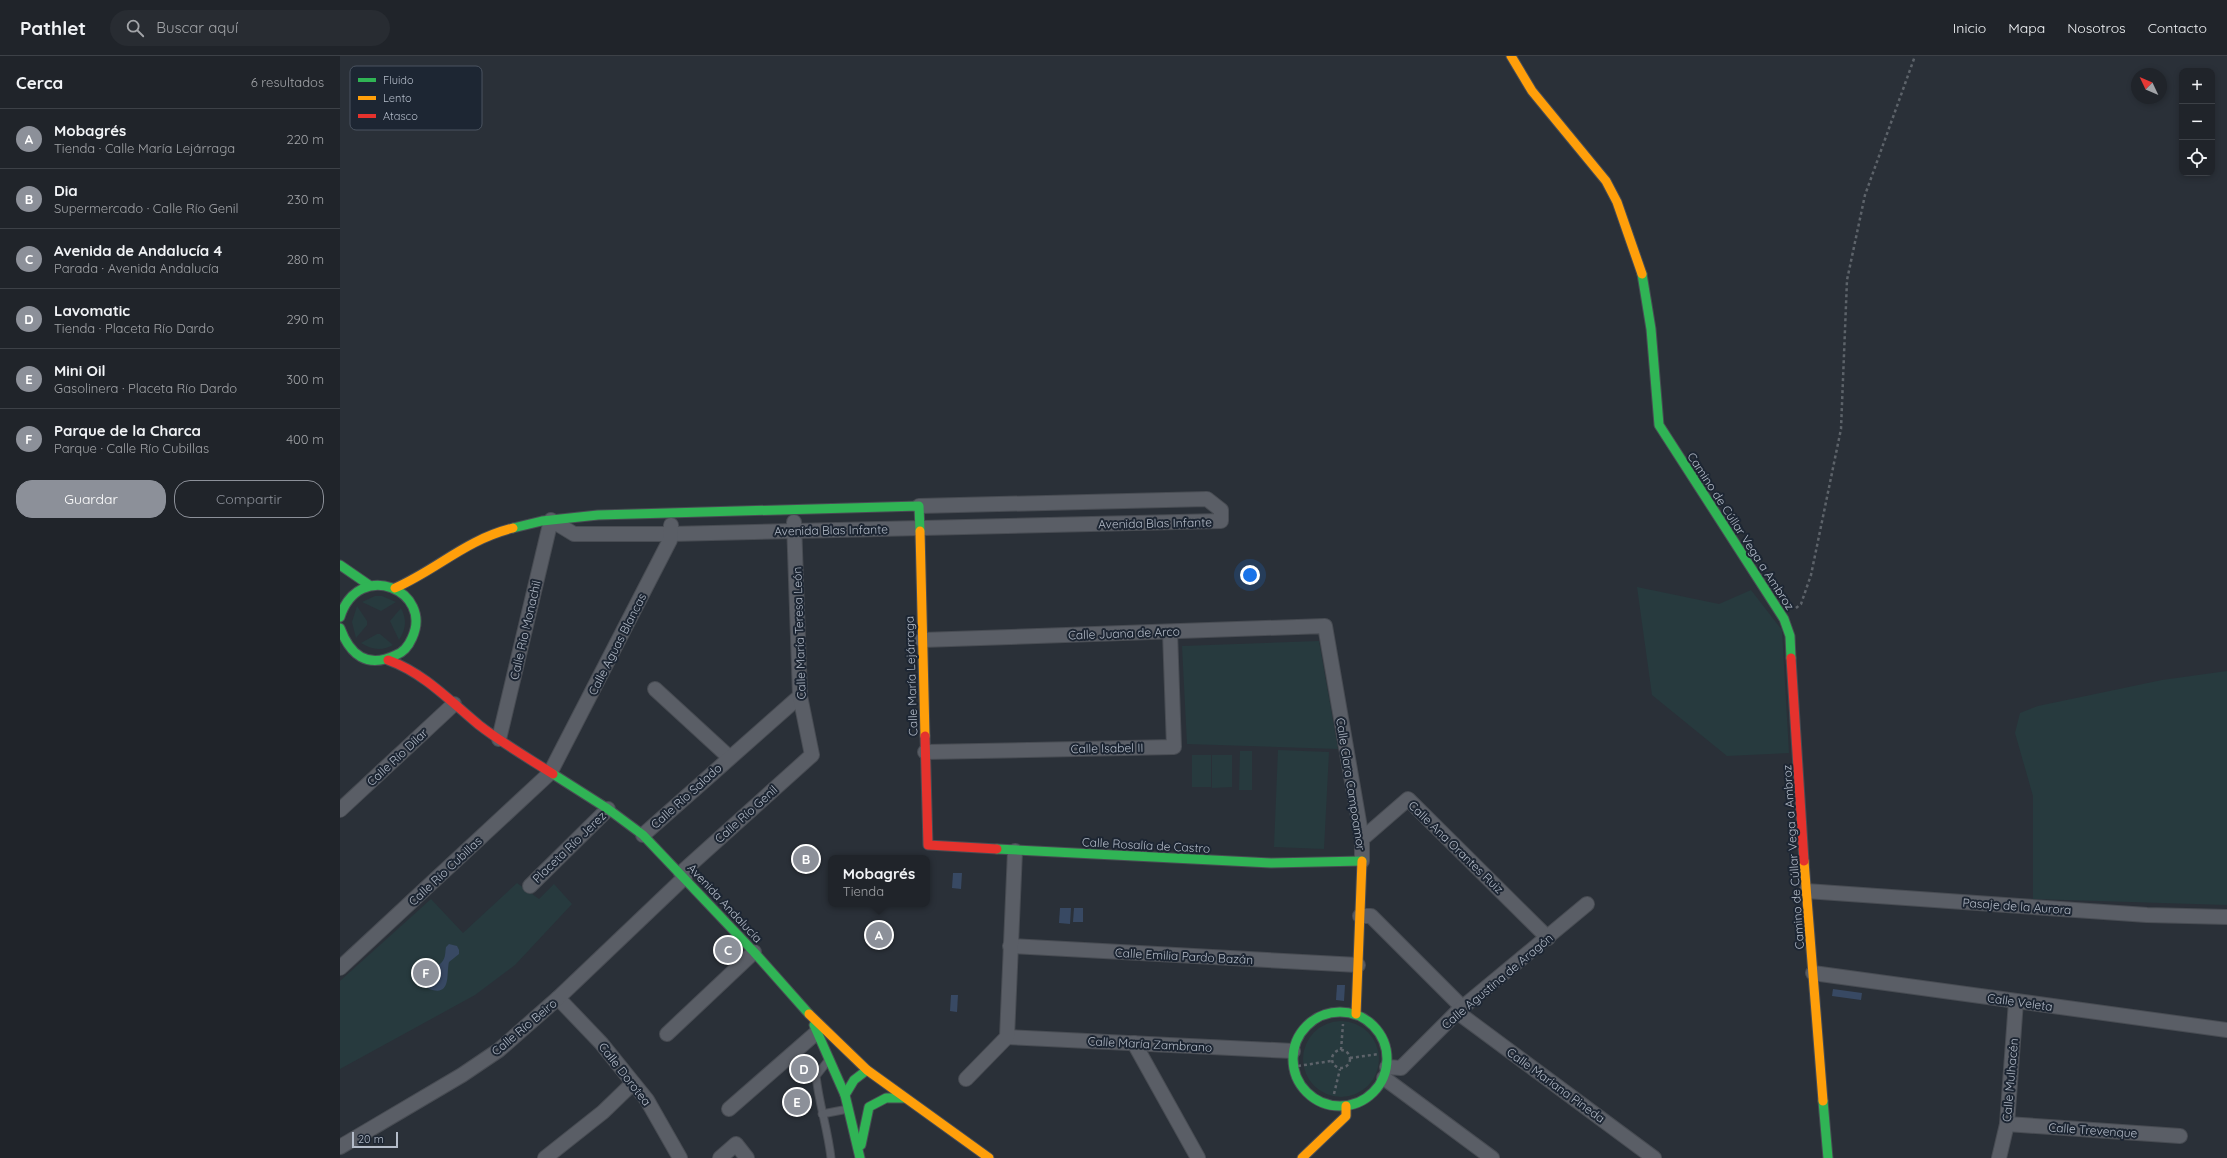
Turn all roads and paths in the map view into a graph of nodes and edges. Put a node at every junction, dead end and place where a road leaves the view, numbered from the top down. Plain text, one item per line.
1 (1511, 56) edge
2 (1915, 56) edge
3 (919, 506) junction
4 (794, 509) junction
5 (671, 512) junction
6 (551, 520) junction
7 (920, 528) junction
8 (794, 530) junction
9 (671, 534) junction
10 (340, 565) edge
11 (432, 568) junction
12 (424, 583) dead end
13 (368, 586) junction
14 (395, 588) junction
15 (418, 592) dead end
16 (340, 593) edge
17 (412, 605) junction
18 (343, 606) junction
19 (340, 617) edge
20 (1784, 619) junction
21 (1325, 626) joint
22 (1170, 632) junction
23 (340, 633) edge
24 (413, 638) junction
25 (922, 640) junction
26 (354, 653) junction
27 (414, 654) dead end
28 (344, 656) dead end
29 (388, 660) junction
30 (422, 668) dead end
31 (429, 682) junction
32 (655, 689) dead end
33 (800, 696) junction
34 (454, 704) junction
35 (499, 739) junction
36 (925, 752) junction
37 (812, 755) joint
38 (729, 757) junction
39 (550, 773) junction
40 (608, 809) junction
41 (340, 810) edge
42 (643, 835) junction
43 (1362, 839) junction
44 (928, 845) joint
45 (1015, 851) junction
46 (1362, 861) junction
47 (683, 875) junction
48 (530, 886) dead end
49 (1806, 891) junction
50 (1587, 904) dead end
51 (1360, 916) junction
52 (2227, 917) edge
53 (1548, 938) junction
54 (1010, 946) junction
55 (754, 952) junction
56 (1358, 965) junction
57 (340, 968) edge
58 (1813, 973) junction
59 (558, 998) junction
60 (2016, 1001) junction
61 (1460, 1010) junction
62 (1344, 1012) junction
63 (1356, 1014) junction
64 (813, 1019) junction
65 (2227, 1030) edge
66 (816, 1033) junction
67 (667, 1034) dead end
68 (1006, 1036) junction
69 (1134, 1043) junction
70 (1341, 1050) junction
71 (1293, 1051) junction
72 (1387, 1053) junction
73 (1350, 1058) junction
74 (830, 1059) junction
75 (1331, 1060) junction
76 (1293, 1066) junction
77 (1340, 1069) junction
78 (867, 1070) junction
79 (1386, 1073) junction
80 (966, 1079) dead end
81 (633, 1083) junction
82 (876, 1086) junction
83 (845, 1095) junction
84 (904, 1098) junction
85 (1332, 1106) junction
86 (1346, 1106) junction
87 (869, 1107) junction
88 (729, 1109) dead end
89 (848, 1109) junction
90 (822, 1114) junction
91 (2007, 1124) junction
92 (2180, 1136) dead end
93 (340, 1147) edge
94 (860, 1156) edge
95 (545, 1158) edge
96 (680, 1158) edge
97 (720, 1158) edge
98 (747, 1158) edge
99 (831, 1158) edge
100 (988, 1158) edge
101 (1198, 1158) edge
102 (1302, 1158) edge
103 (1492, 1158) edge
104 (1654, 1158) edge
105 (1828, 1158) edge
106 (1999, 1158) edge

1 - 20 street, Camino de Cúllar Vega a Ambroz
2 - 20 path
3 - 4 street, Avenida Blas Infante
3 - 7 street, Calle María Lejárraga
3 - 7 street, Avenida Blas Infante
4 - 5 street, Avenida Blas Infante
4 - 8 street, Calle María Teresa León
5 - 6 street, Avenida Blas Infante
5 - 9 street, Calle Aguas Blancas
6 - 9 street, Avenida Blas Infante
6 - 11 street, Avenida Blas Infante
6 - 35 street, Calle Río Monachil
7 - 8 street, Avenida Blas Infante
7 - 25 street, Calle María Lejárraga
8 - 9 street, Avenida Blas Infante
8 - 33 street, Calle María Teresa León
9 - 39 street, Calle Aguas Blancas
10 - 13 street
11 - 12 street, Avenida Blas Infante
11 - 14 street, Avenida Blas Infante
13 - 14 street
13 - 18 street
14 - 17 street
15 - 17 street
16 - 18 street
17 - 24 street
18 - 19 street
20 - 49 street, Camino de Cúllar Vega a Ambroz
21 - 22 street, Calle Juana de Arco
21 - 43 street, Calle Clara Campoamor
22 - 25 street, Calle Juana de Arco
22 - 36 street, Calle Isabel II
23 - 26 street
24 - 27 street
24 - 29 street
25 - 36 street, Calle María Lejárraga
26 - 28 street
26 - 29 street
29 - 31 street, Avenida Andalucía
30 - 31 street, Avenida Andalucía
31 - 34 street, Avenida Andalucía
32 - 38 street, Calle Río Salado
33 - 37 street, Calle María Teresa León
33 - 38 street, Calle Río Salado
34 - 35 street, Avenida Andalucía
34 - 41 street, Calle Río Dílar
35 - 39 street, Avenida Andalucía
36 - 44 street, Calle María Lejárraga
37 - 47 street, Calle Río Genil
38 - 42 street, Calle Río Salado
39 - 40 street, Avenida Andalucía
39 - 57 street, Calle Río Cubillas
40 - 42 street, Avenida Andalucía
40 - 48 street, Placeta Río Jerez
42 - 47 street, Avenida Andalucía
43 - 46 street, Calle Clara Campoamor
43 - 53 street, Calle Ana Orantes Ruiz
44 - 45 street, Calle Rosalía de Castro
45 - 46 street, Calle Rosalía de Castro
45 - 54 street
46 - 51 street, Calle Clara Campoamor
47 - 55 street, Avenida Andalucía
47 - 59 street, Calle Río Beiro
49 - 52 street, Pasaje de la Aurora
49 - 58 street, Camino de Cúllar Vega a Ambroz
50 - 53 street, Calle Agustina de Aragón
51 - 56 street, Calle Clara Campoamor
51 - 61 street, Calle Mariana Pineda
53 - 61 street, Calle Agustina de Aragón
54 - 56 street, Calle Emilia Pardo Bazán
54 - 68 street
55 - 64 street, Avenida Andalucía
55 - 67 street
56 - 63 street, Calle Clara Campoamor
58 - 60 street, Calle Veleta
58 - 105 street, Camino de Cúllar Vega a Ambroz
59 - 81 street, Calle Dorotea
59 - 93 street, Calle Río Beiro
60 - 65 street, Calle Veleta
60 - 91 street, Calle Mulhacén
61 - 79 street, Calle Agustina de Aragón
61 - 104 street, Calle Mariana Pineda
62 - 63 street
62 - 70 path
62 - 71 street
63 - 72 street
64 - 66 street
64 - 78 street, Avenida Andalucía
66 - 74 street
66 - 88 street
68 - 69 street, Calle María Zambrano
68 - 80 street
69 - 71 street, Calle María Zambrano
69 - 101 street
70 - 73 path
70 - 75 path
71 - 76 street
72 - 73 path
72 - 79 street
73 - 77 path
74 - 83 street
74 - 90 lane
75 - 76 path
75 - 77 path
76 - 85 street
77 - 85 path
78 - 82 street, Avenida Andalucía
78 - 83 street
79 - 86 street
79 - 103 street
81 - 95 street
81 - 96 street, Calle Dorotea
82 - 84 street, Avenida Andalucía
82 - 87 street
83 - 89 street
84 - 87 street
84 - 100 street, Avenida Andalucía
85 - 86 street
86 - 102 street
87 - 94 street
89 - 90 lane
89 - 94 street
90 - 99 lane
91 - 92 street, Calle Trevenque
91 - 106 street, Calle Mulhacén
97 - 98 street

